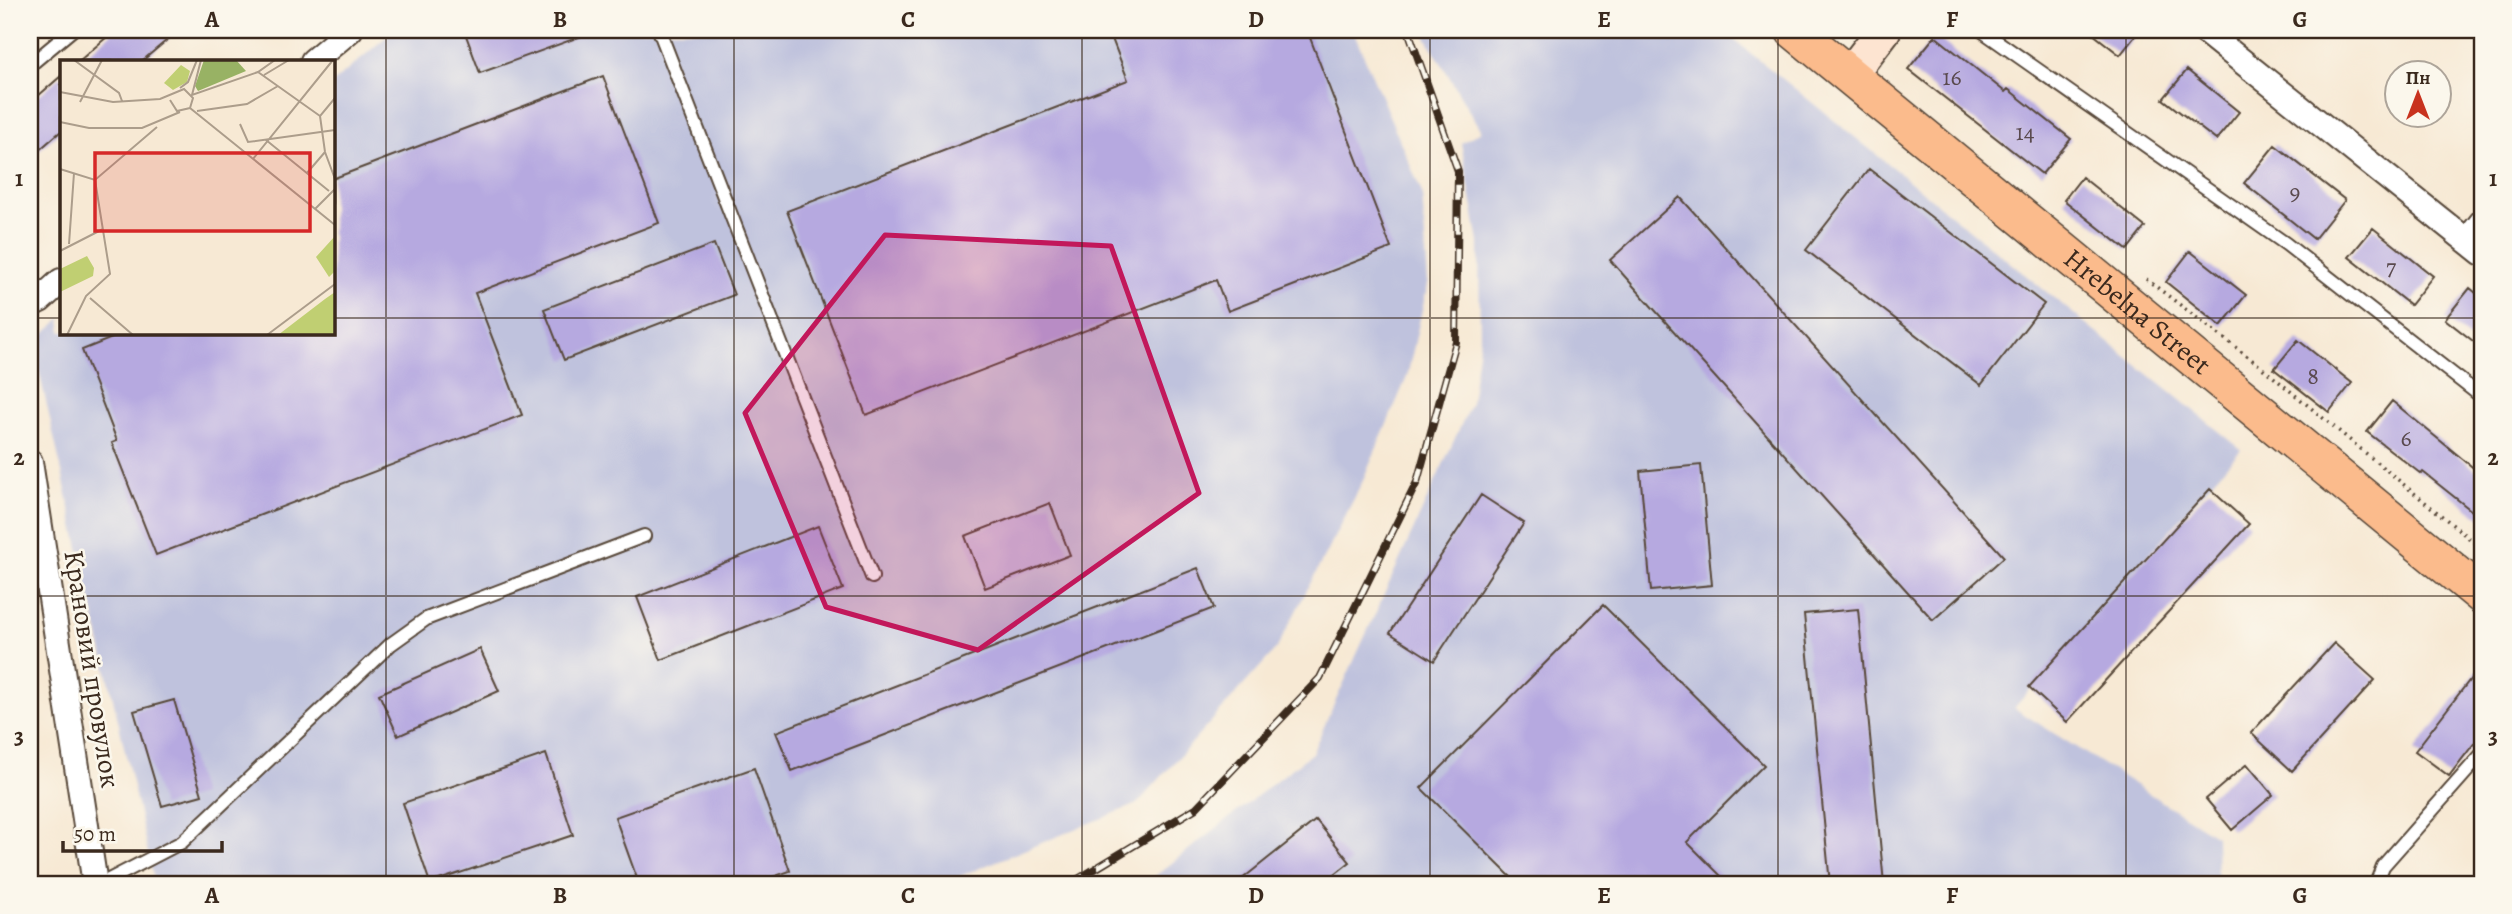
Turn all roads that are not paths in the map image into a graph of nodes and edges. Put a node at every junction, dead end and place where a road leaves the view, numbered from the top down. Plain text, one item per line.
1 (72, 30) edge
2 (350, 30) edge
3 (659, 30) edge
4 (1794, 30) edge
5 (1884, 30) edge
6 (1981, 30) edge
7 (2203, 30) edge
8 (314, 60) edge
9 (30, 65) edge
10 (1855, 67) junction
11 (2477, 238) edge
12 (60, 282) edge
13 (30, 305) edge
14 (2482, 397) edge
15 (30, 462) edge
16 (644, 536) dead end
17 (872, 577) dead end
18 (2482, 595) edge
19 (2482, 754) edge
20 (95, 884) edge
21 (101, 884) edge
22 (2376, 884) edge

1 - 9 lane
2 - 8 street
3 - 17 lane
4 - 10 main road, Hrebelna Street
5 - 10 street
6 - 14 lane
7 - 11 street
10 - 18 main road, Hrebelna Street
12 - 13 street
15 - 20 street, Крановий провулок
16 - 21 lane
19 - 22 lane

